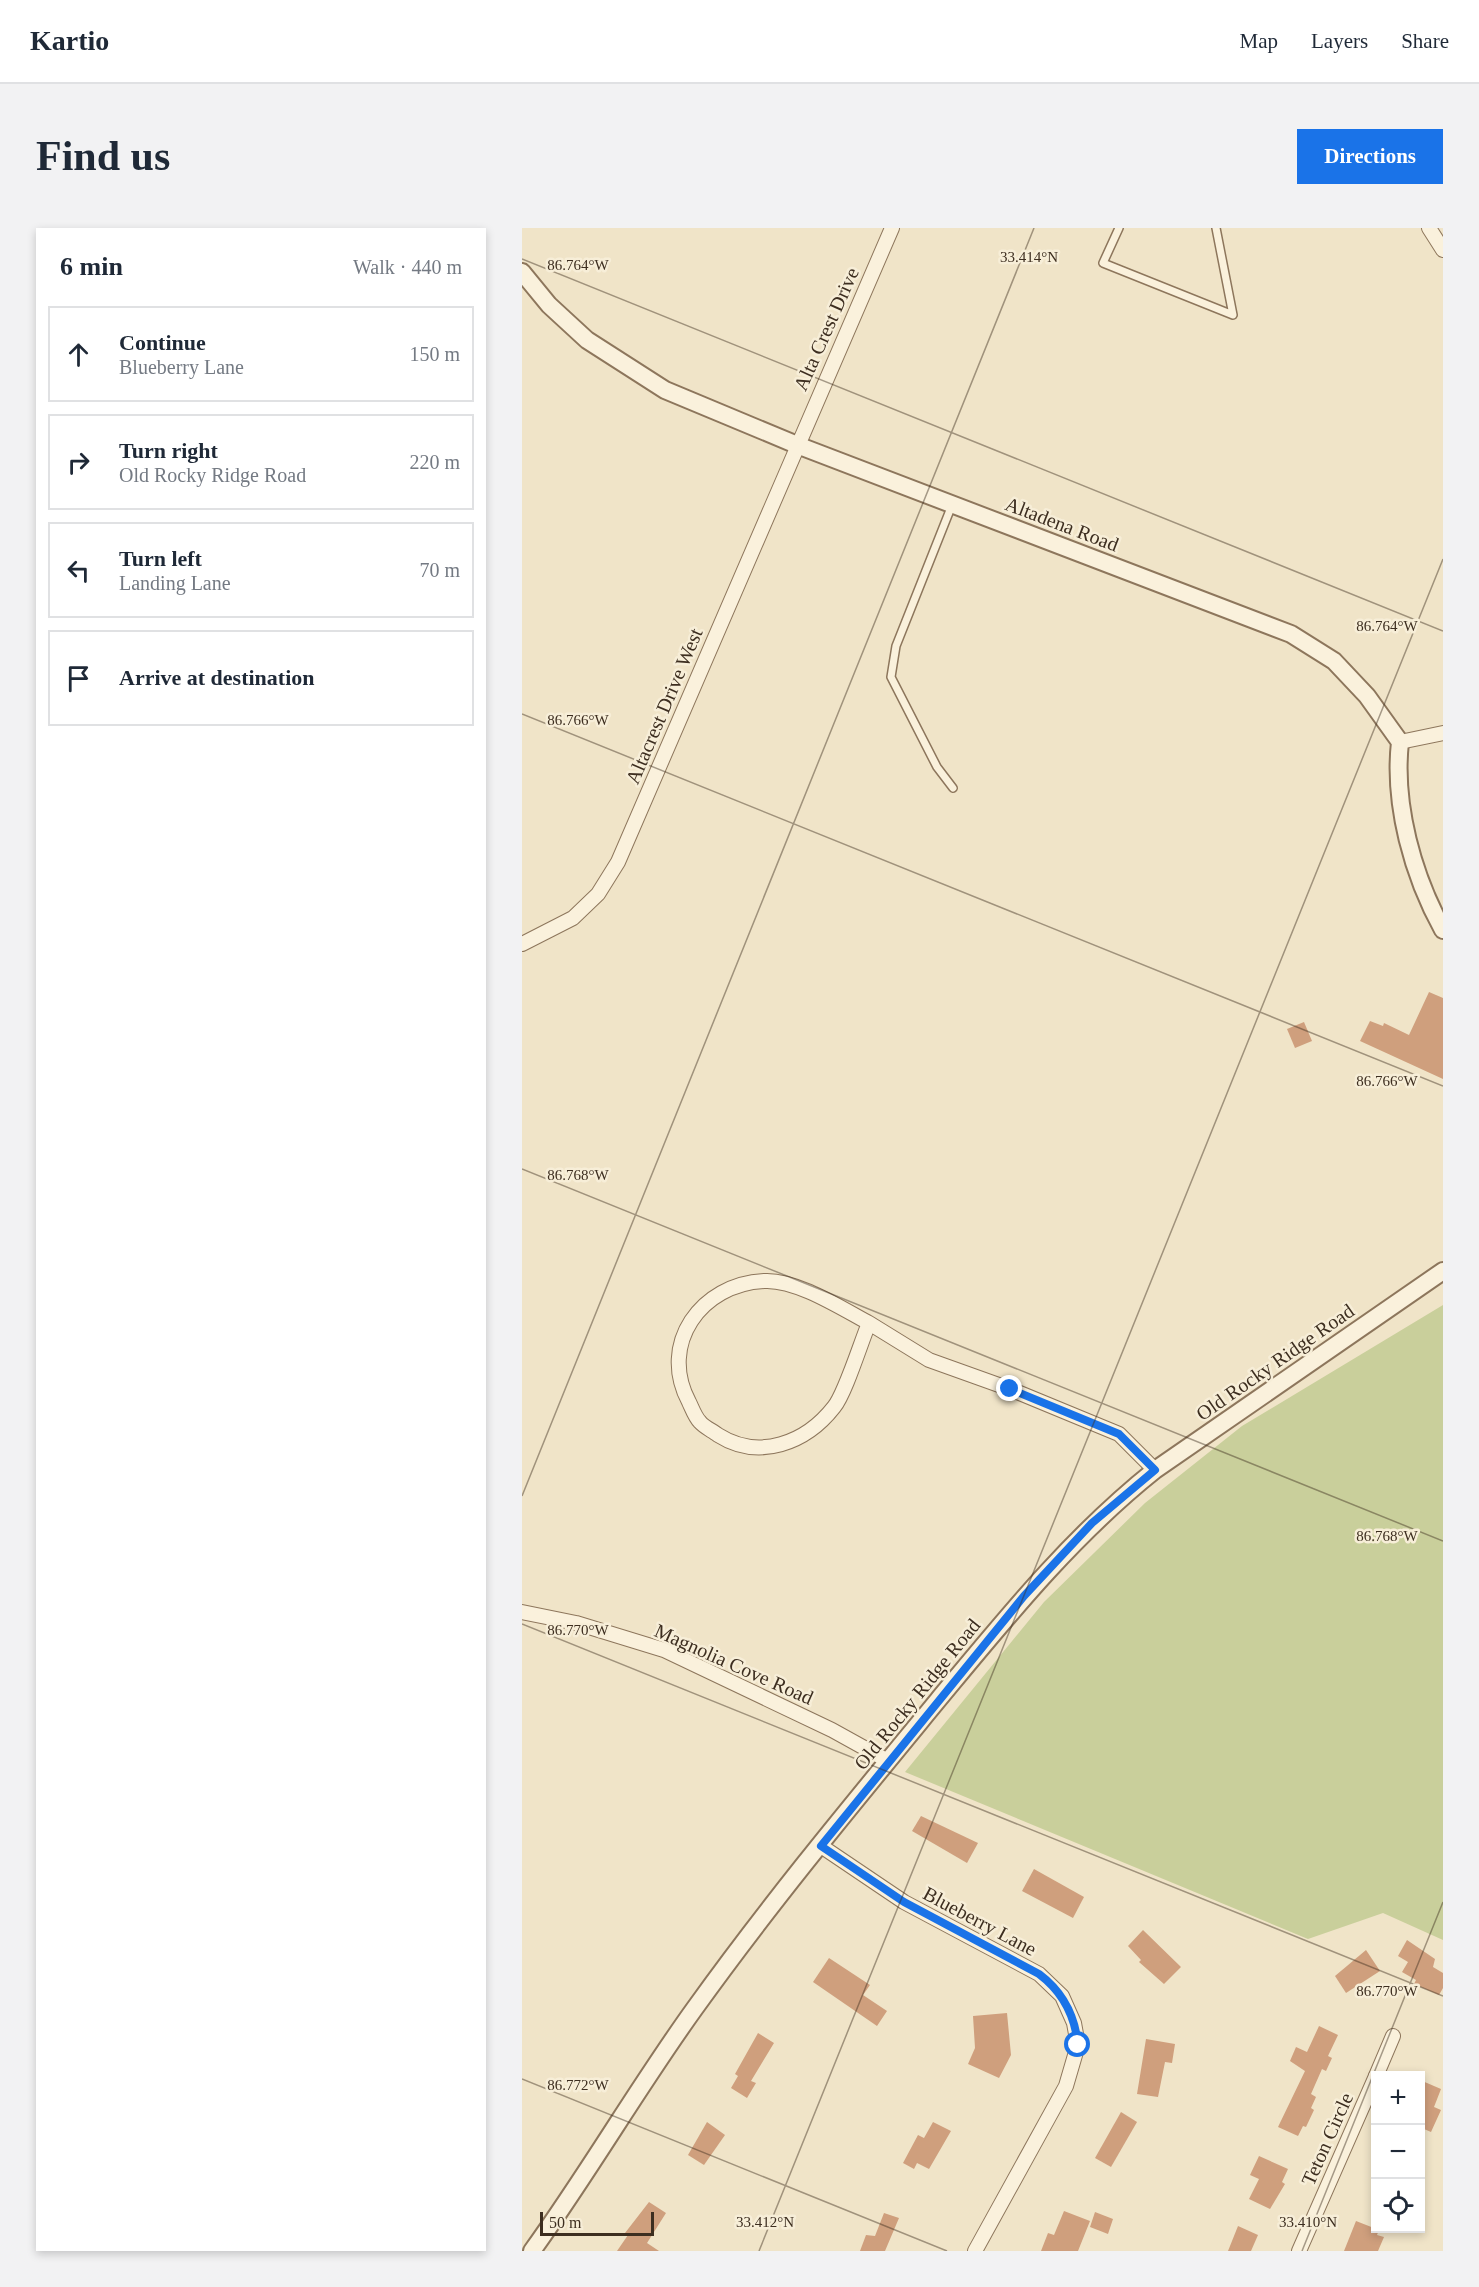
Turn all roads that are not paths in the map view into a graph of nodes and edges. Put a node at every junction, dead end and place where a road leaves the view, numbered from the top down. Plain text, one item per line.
1 (892, 228) edge
2 (1119, 228) edge
3 (1216, 228) edge
4 (1429, 228) edge
5 (1443, 250) edge
6 (522, 272) edge
7 (797, 445) junction
8 (952, 505) junction
9 (1443, 733) edge
10 (1400, 742) junction
11 (952, 788) dead end
12 (1443, 930) edge
13 (522, 944) edge
14 (1443, 1271) edge
15 (869, 1323) junction
16 (1155, 1470) junction
17 (522, 1612) edge
18 (888, 1761) junction
19 (821, 1846) junction
20 (1393, 2036) dead end
21 (1378, 2071) edge
22 (1371, 2087) edge
23 (532, 2251) edge
24 (975, 2251) edge
25 (1299, 2251) edge

1 - 7 street, Alta Crest Drive
2 - 3 lane
4 - 5 street
6 - 7 street, Altadena Road
7 - 8 street, Altadena Road
7 - 13 street, Altacrest Drive West
8 - 10 street, Altadena Road
8 - 11 lane
9 - 10 street
10 - 12 street
14 - 16 street, Old Rocky Ridge Road
15 - 15 street
15 - 16 street
16 - 18 street, Old Rocky Ridge Road
17 - 18 street, Magnolia Cove Road
18 - 19 street, Old Rocky Ridge Road
19 - 23 street, Old Rocky Ridge Road
19 - 24 street, Blueberry Lane
20 - 21 street, Teton Circle
22 - 25 street, Teton Circle

